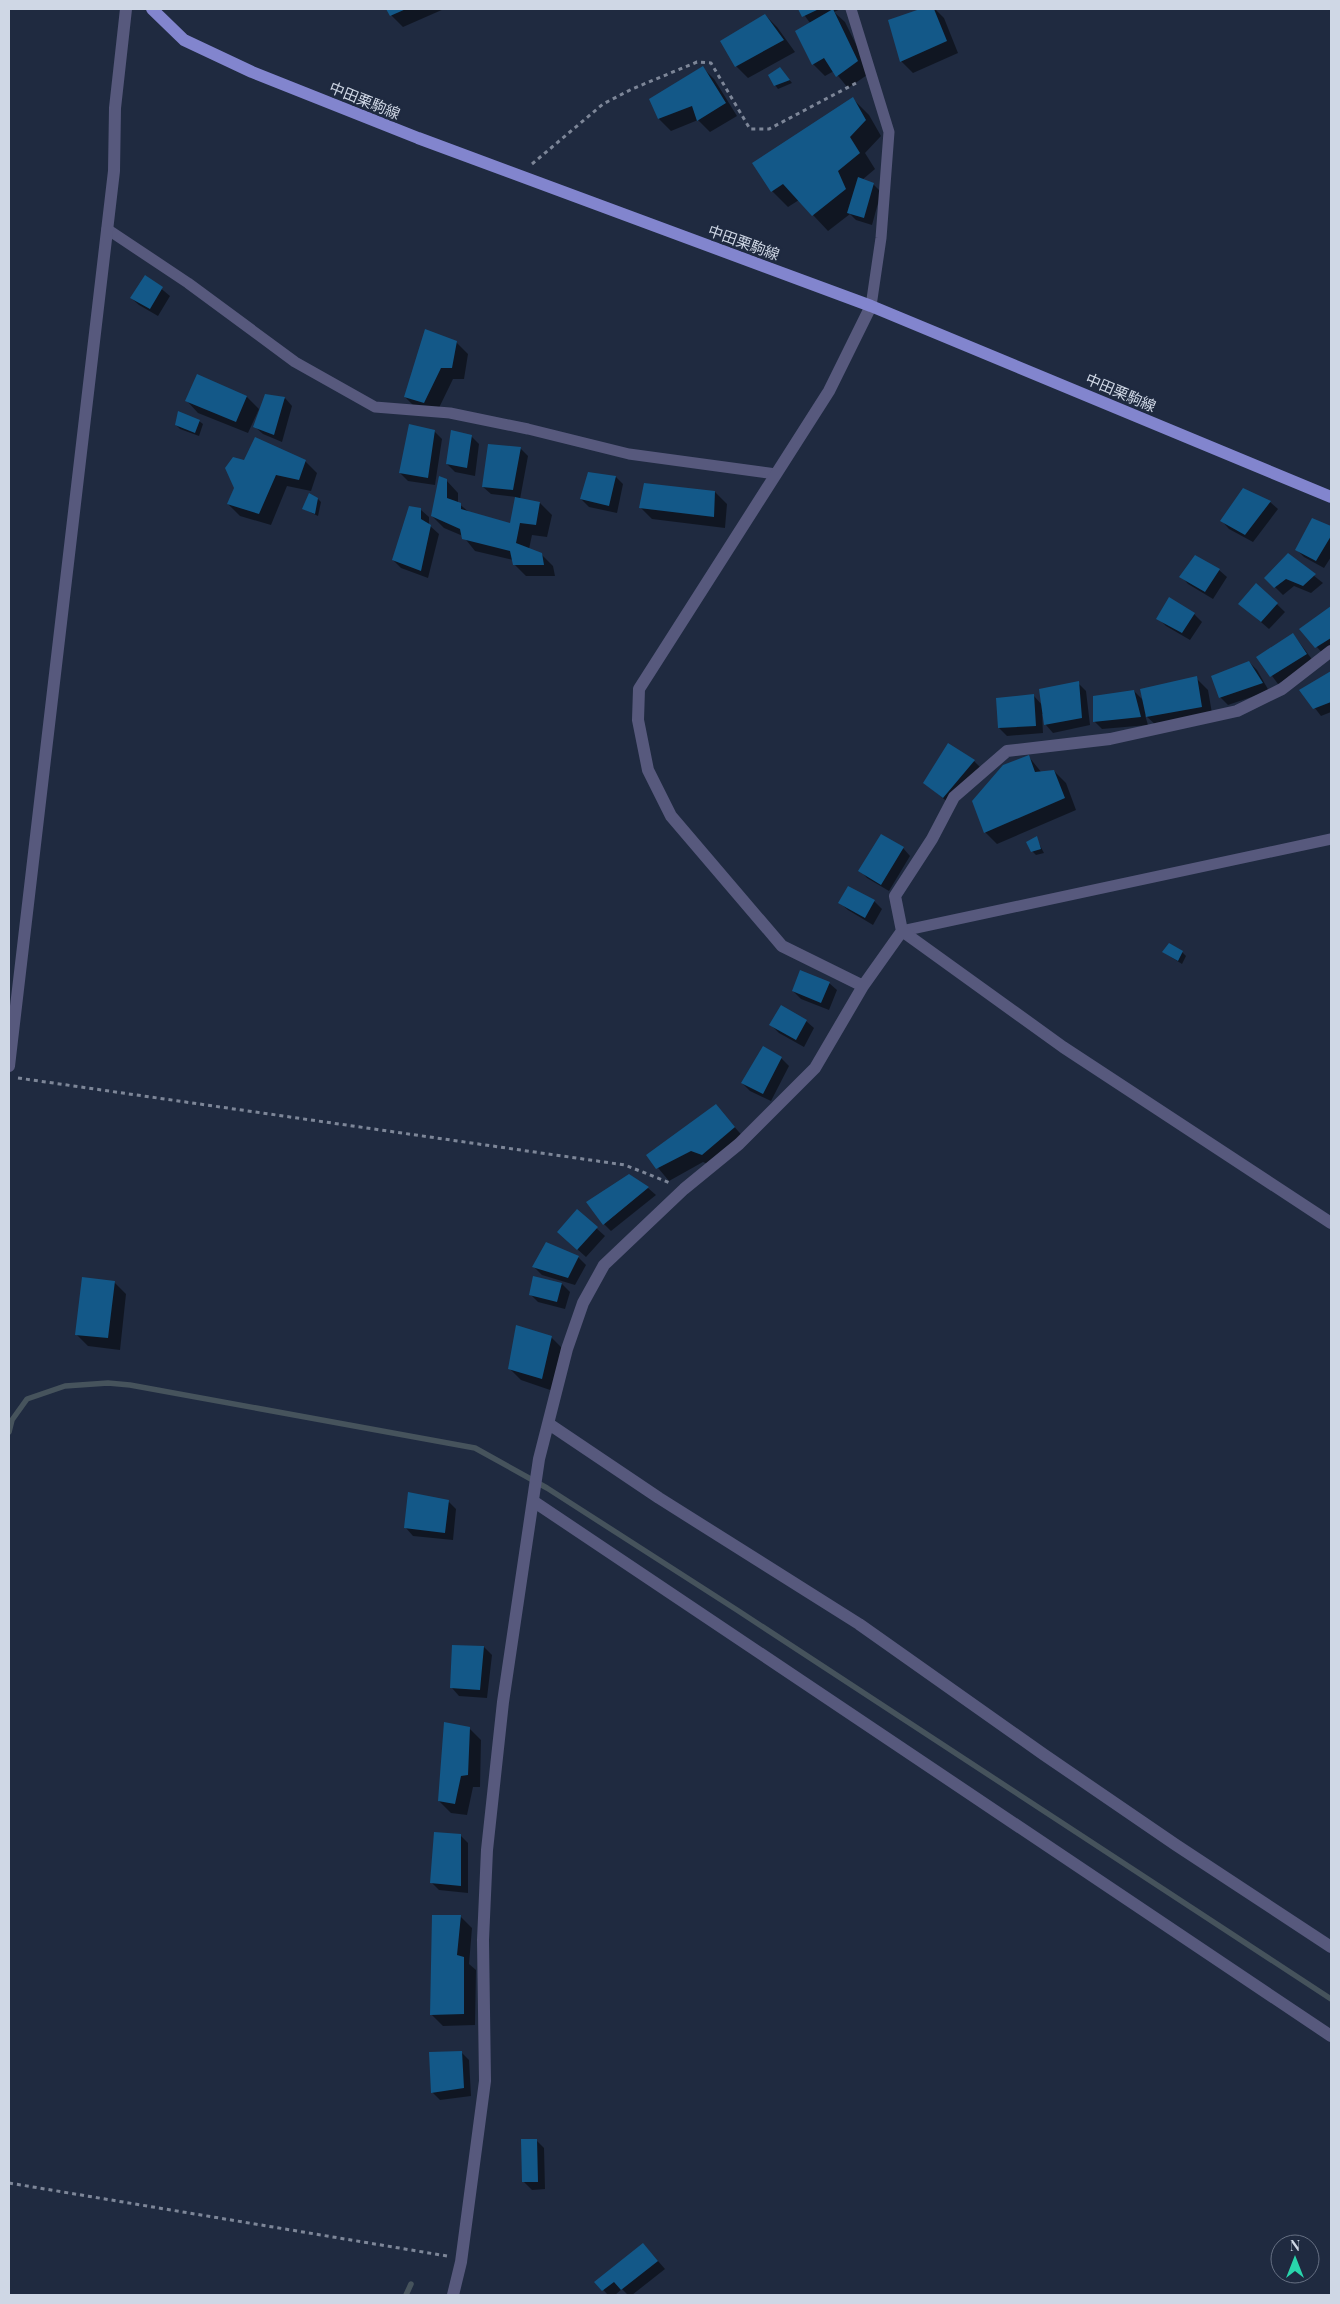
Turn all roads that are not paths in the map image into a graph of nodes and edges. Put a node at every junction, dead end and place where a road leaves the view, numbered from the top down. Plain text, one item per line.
1 (126, 9) edge
2 (152, 9) edge
3 (851, 9) edge
4 (107, 229) junction
5 (871, 306) junction
6 (776, 474) junction
7 (1331, 497) edge
8 (1331, 651) edge
9 (1331, 839) edge
10 (902, 931) junction
11 (863, 986) junction
12 (9, 1066) edge
13 (1331, 1223) edge
14 (549, 1424) junction
15 (533, 1498) junction
16 (1331, 1947) edge
17 (1331, 2036) edge
18 (453, 2295) edge

1 - 4 street
2 - 5 main road, 中田栗駒線
3 - 5 lane
4 - 6 lane
4 - 12 street
5 - 6 street
5 - 7 main road, 中田栗駒線
6 - 11 street
8 - 10 street
9 - 10 lane
10 - 11 street
10 - 13 street
11 - 14 street
14 - 15 street
14 - 16 street
15 - 17 street
15 - 18 street

